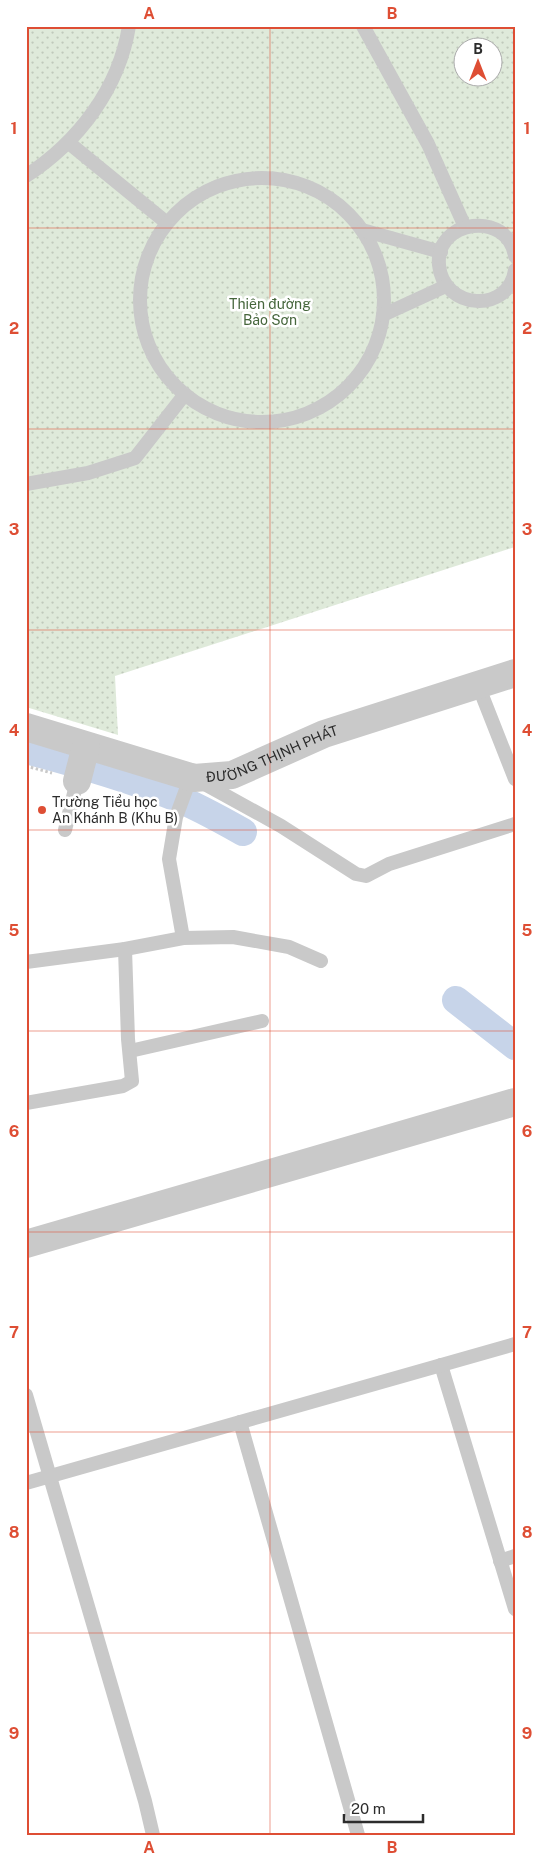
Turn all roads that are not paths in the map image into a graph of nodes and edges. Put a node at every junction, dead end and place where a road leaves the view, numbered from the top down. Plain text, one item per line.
1 (129, 26) edge
2 (368, 27) edge
3 (69, 143) junction
4 (26, 176) edge
5 (166, 223) junction
6 (465, 227) junction
7 (362, 230) junction
8 (441, 252) junction
9 (515, 256) edge
10 (514, 273) edge
11 (446, 286) junction
12 (383, 315) junction
13 (185, 394) junction
14 (26, 484) edge
15 (515, 673) edge
16 (478, 685) junction
17 (26, 727) edge
18 (81, 764) junction
19 (515, 778) edge
20 (191, 782) junction
21 (515, 824) edge
22 (64, 830) dead end
23 (183, 938) junction
24 (125, 949) junction
25 (321, 961) dead end
26 (26, 962) edge
27 (262, 1021) dead end
28 (130, 1051) junction
29 (515, 1102) edge
30 (26, 1103) edge
31 (26, 1244) edge
32 (515, 1344) edge
33 (441, 1365) junction
34 (26, 1396) edge
35 (240, 1422) junction
36 (50, 1476) junction
37 (26, 1483) edge
38 (515, 1556) edge
39 (500, 1561) junction
40 (515, 1609) edge
41 (153, 1835) edge
42 (358, 1835) edge

1 - 3 lane
2 - 6 lane
3 - 4 lane
3 - 5 lane
5 - 7 lane
5 - 13 lane
6 - 8 lane
6 - 9 lane
7 - 8 lane
7 - 12 lane
8 - 11 lane
10 - 11 lane
11 - 12 lane
12 - 13 lane
13 - 14 lane
15 - 16 street, ĐƯỜNG THỊNH PHÁT
16 - 19 lane
16 - 20 street, ĐƯỜNG THỊNH PHÁT
17 - 18 street, ĐƯỜNG THỊNH PHÁT
18 - 20 street, ĐƯỜNG THỊNH PHÁT
18 - 22 lane
20 - 21 lane
20 - 23 lane
23 - 24 lane
23 - 25 lane
24 - 26 lane
24 - 28 lane
27 - 28 lane
28 - 30 lane
29 - 31 street
32 - 33 lane
33 - 35 lane
33 - 39 lane
34 - 36 lane
35 - 36 lane
35 - 42 lane
36 - 37 lane
36 - 41 lane
38 - 39 lane
39 - 40 lane

